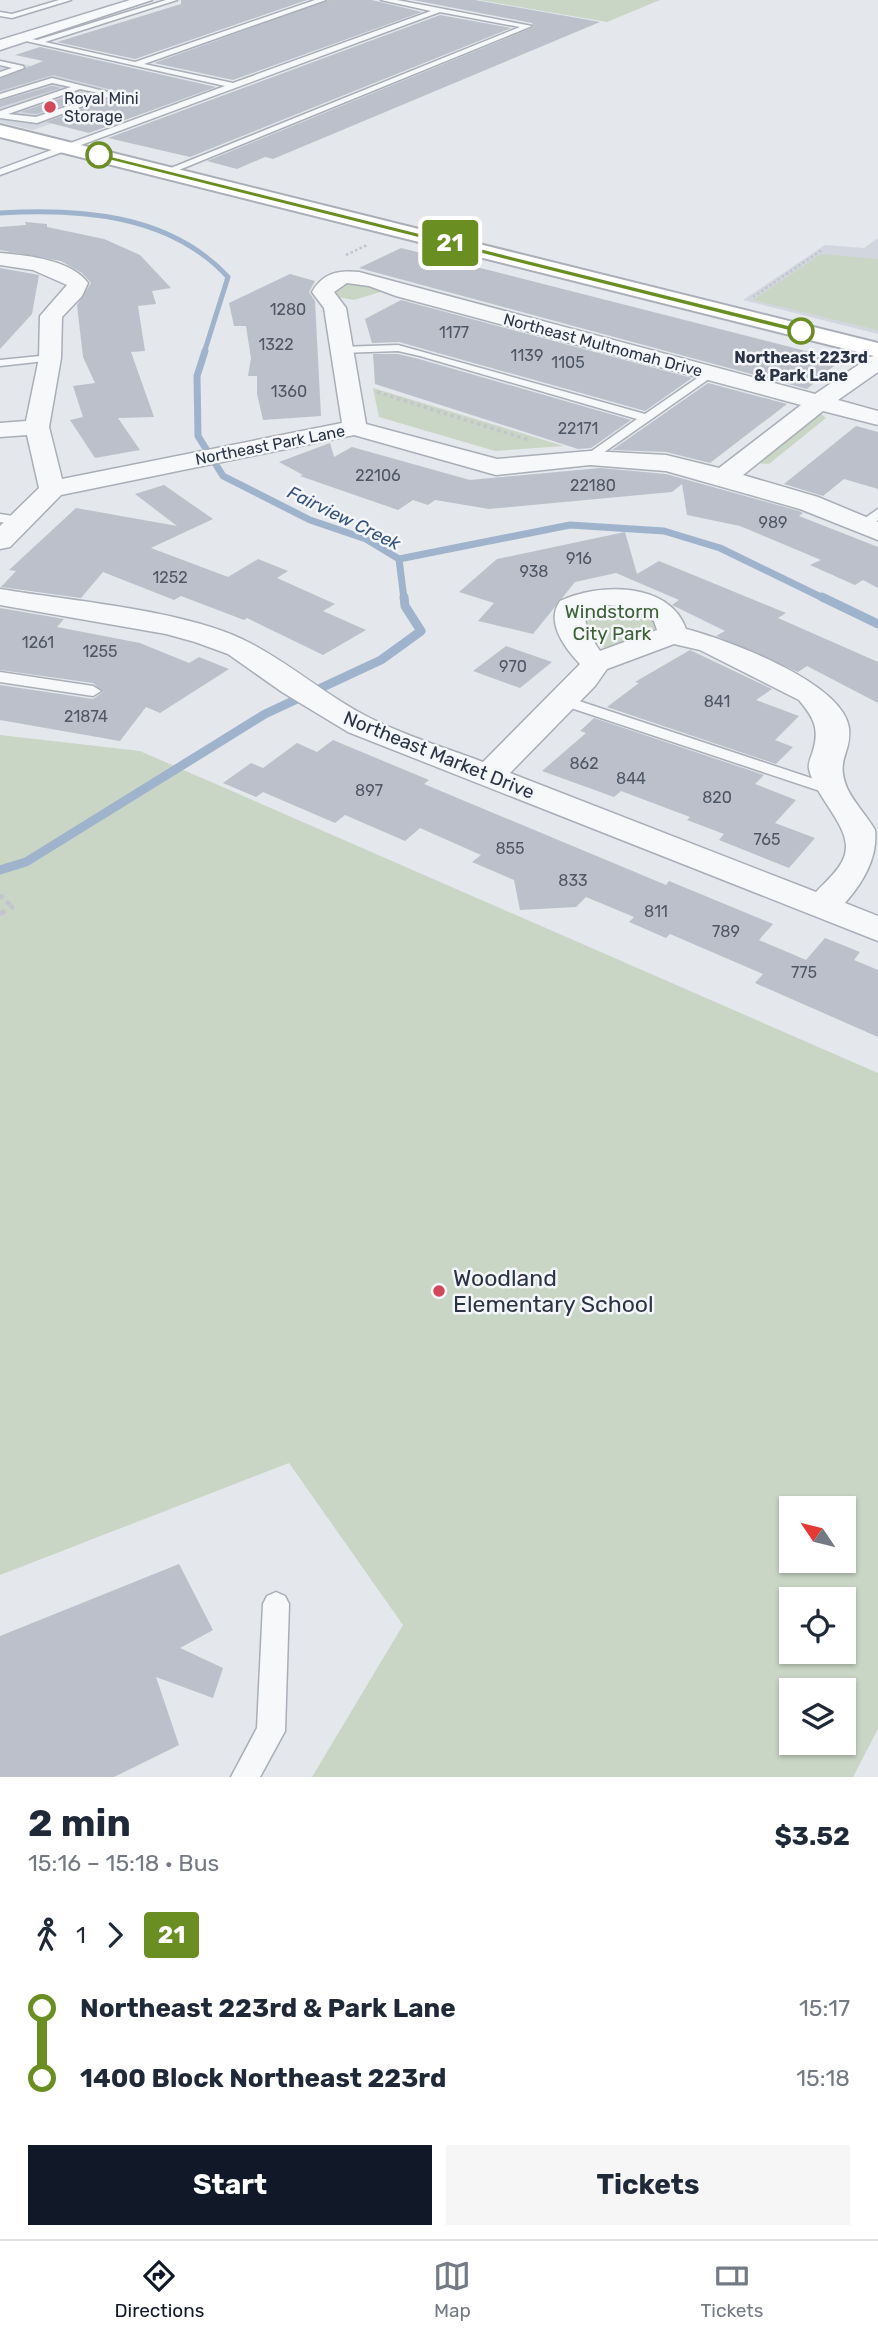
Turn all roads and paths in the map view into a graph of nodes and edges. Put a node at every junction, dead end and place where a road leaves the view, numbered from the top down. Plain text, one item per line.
1 (67, 0) edge
2 (145, 0) edge
3 (173, 0) edge
4 (322, 0) edge
5 (385, 0) edge
6 (439, 10) junction
7 (0, 14) edge
8 (21, 38) junction
9 (37, 42) junction
10 (0, 45) edge
11 (0, 63) edge
12 (136, 64) junction
13 (0, 75) edge
14 (81, 86) junction
15 (234, 86) junction
16 (0, 97) edge
17 (0, 114) edge
18 (0, 131) edge
19 (67, 147) junction
20 (0, 172) edge
21 (166, 172) junction
22 (397, 230) junction
23 (822, 250) dead end
24 (0, 259) edge
25 (346, 278) junction
26 (403, 292) junction
27 (335, 308) junction
28 (729, 313) junction
29 (340, 350) junction
30 (878, 350) edge
31 (50, 358) junction
32 (878, 362) edge
33 (0, 363) edge
34 (710, 374) junction
35 (878, 382) edge
36 (348, 390) junction
37 (818, 403) junction
38 (843, 409) junction
39 (646, 418) junction
40 (878, 418) edge
41 (37, 427) junction
42 (355, 428) junction
43 (0, 430) edge
44 (580, 459) junction
45 (724, 477) junction
46 (751, 485) junction
47 (52, 489) junction
48 (11, 519) edge
49 (873, 524) edge
50 (0, 541) edge
51 (0, 597) edge
52 (673, 635) junction
53 (596, 663) junction
54 (0, 677) edge
55 (93, 691) dead end
56 (564, 701) junction
57 (488, 776) junction
58 (832, 790) junction
59 (0, 895) edge
60 (824, 905) junction
61 (0, 915) edge
62 (878, 929) edge
63 (276, 1604) dead end
64 (245, 1777) edge

1 - 7 lane
2 - 8 street
3 - 9 lane
4 - 12 lane
5 - 6 lane
6 - 15 lane
6 - 21 lane
8 - 9 lane
8 - 10 street
9 - 12 lane
11 - 13 lane
12 - 15 lane
14 - 16 lane
14 - 17 lane
14 - 17 lane
15 - 19 lane
18 - 19 main road
19 - 20 lane
19 - 21 main road
21 - 22 main road
22 - 25 path
22 - 28 main road
23 - 28 path
24 - 31 street
25 - 26 street, Northeast Multnomah Drive
25 - 27 street
26 - 27 street, Northeast Multnomah Drive
26 - 34 street, Northeast Multnomah Drive
27 - 29 street
28 - 30 main road
29 - 36 street
29 - 39 lane
31 - 33 lane
31 - 41 street
32 - 37 street
34 - 37 street, Northeast Multnomah Drive
34 - 39 lane
35 - 38 street
36 - 42 street
36 - 44 path
37 - 38 street, Northeast Multnomah Drive
37 - 45 street
38 - 40 street, Northeast Multnomah Drive
38 - 46 street
39 - 44 lane
41 - 43 street
41 - 47 street
42 - 44 street, Northeast Park Lane
42 - 47 street, Northeast Park Lane
44 - 45 street, Northeast Park Lane
45 - 46 street, Northeast Park Lane
46 - 49 street, Northeast Park Lane
47 - 48 street
48 - 50 street
51 - 57 street, Northeast Market Drive
52 - 53 street
52 - 53 street
52 - 58 street
53 - 56 street
54 - 55 lane
56 - 57 street
56 - 58 lane
57 - 60 street, Northeast Market Drive
58 - 60 street
59 - 61 path
60 - 62 street, Northeast Market Drive
63 - 64 lane

